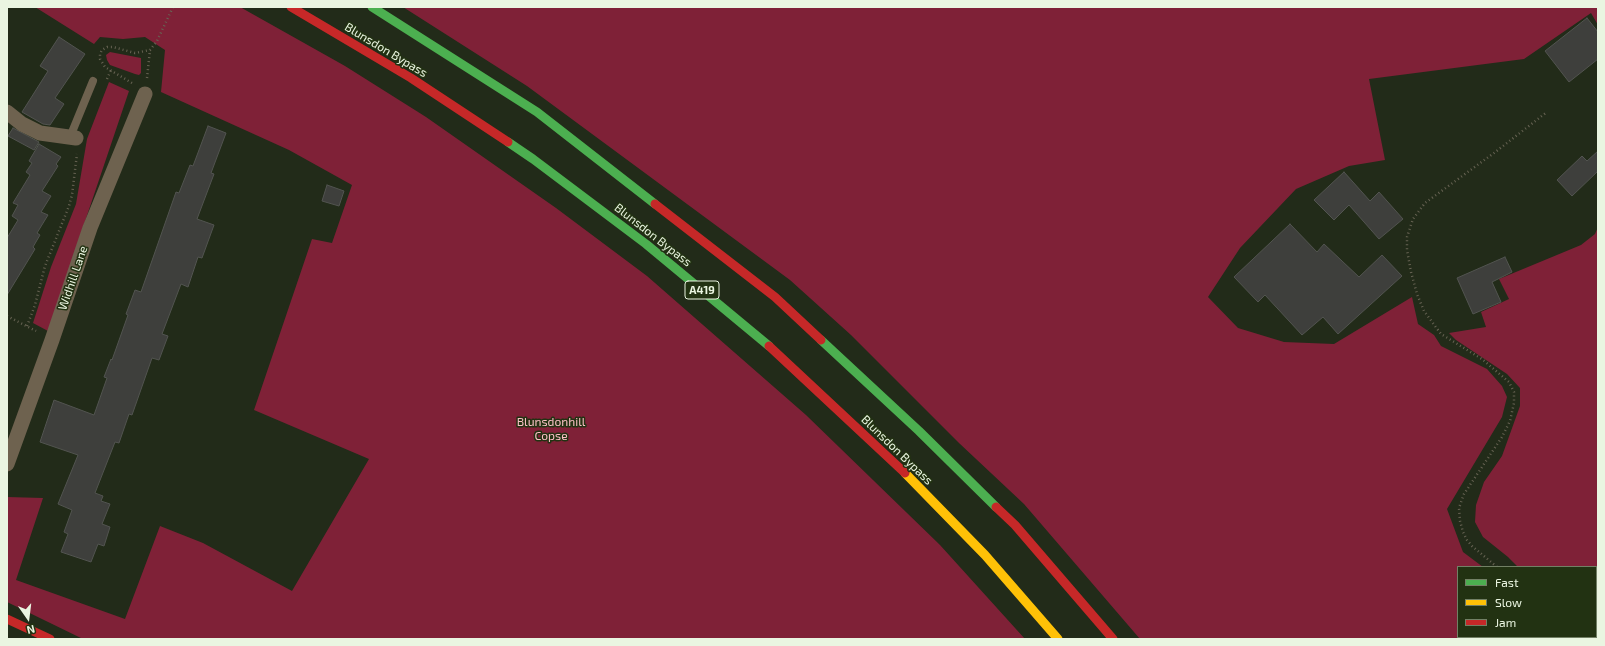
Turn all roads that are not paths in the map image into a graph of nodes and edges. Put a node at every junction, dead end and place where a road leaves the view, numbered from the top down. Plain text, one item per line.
1 (291, 7) edge
2 (372, 7) edge
3 (93, 81) dead end
4 (145, 94) road end
5 (7, 112) edge
6 (74, 142) joint
7 (7, 464) edge
8 (7, 619) edge
9 (50, 639) edge
10 (1058, 639) edge
11 (1112, 639) edge

1 - 10 main road, Blunsdon Bypass / A419
2 - 11 main road
3 - 6 lane
4 - 7 street, Widhill Lane
5 - 6 street
8 - 9 main road

